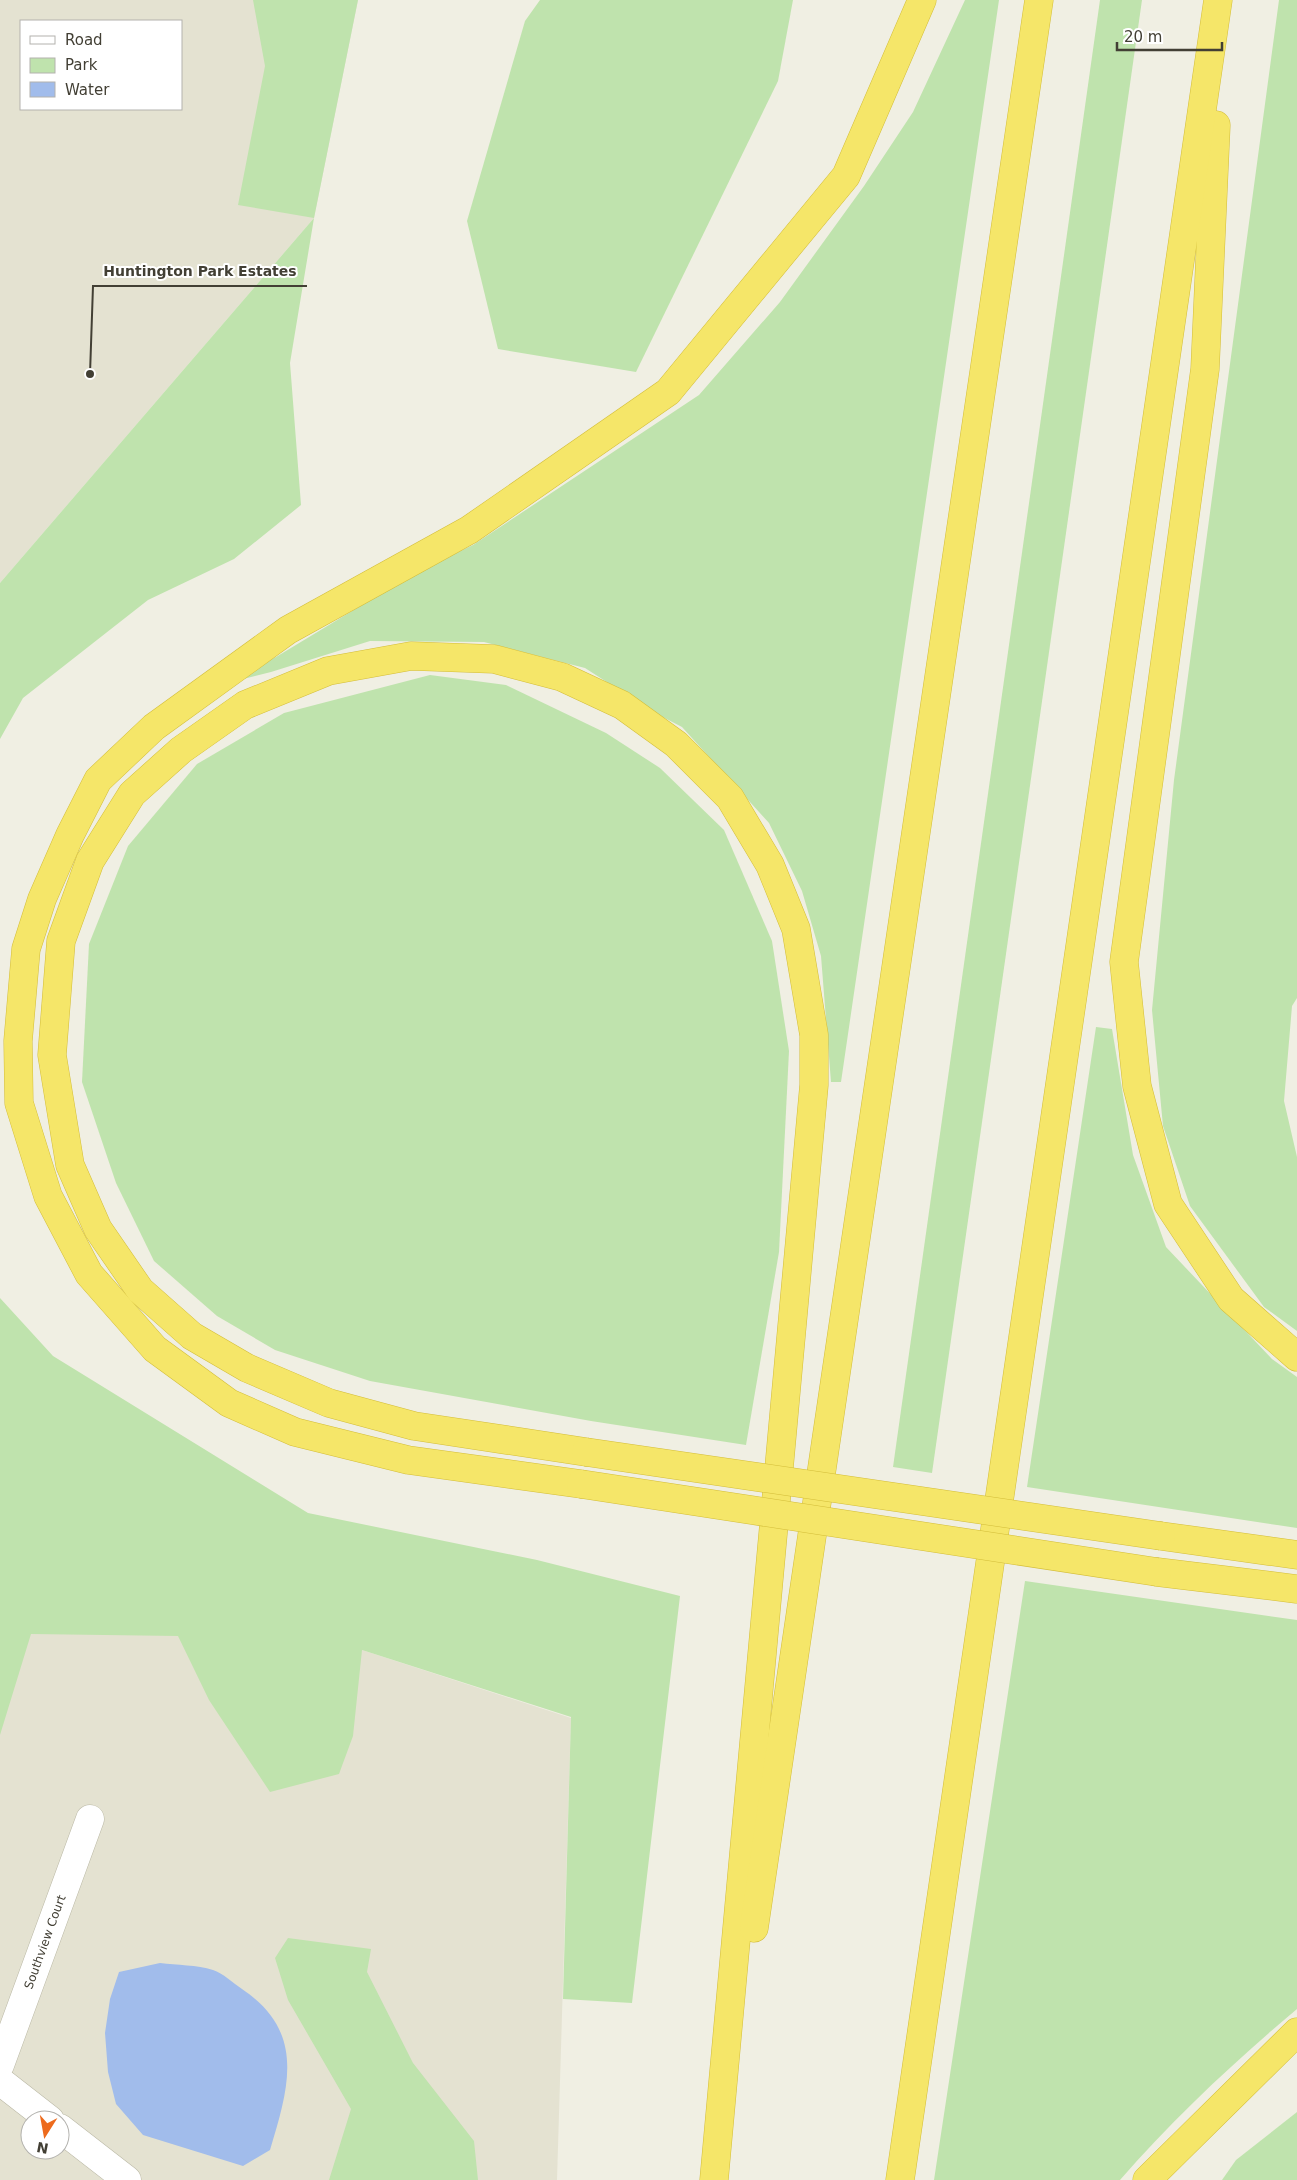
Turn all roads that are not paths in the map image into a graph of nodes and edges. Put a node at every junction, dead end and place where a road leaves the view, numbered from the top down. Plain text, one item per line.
1 (922, 0) edge
2 (1039, 0) edge
3 (1220, 0) edge
4 (1297, 1357) edge
5 (1297, 1555) edge
6 (1297, 1589) edge
7 (90, 1819) dead end
8 (1297, 2032) edge
9 (0, 2065) edge
10 (0, 2081) edge
11 (37, 2110) edge
12 (70, 2136) edge
13 (128, 2180) edge
14 (716, 2180) edge
15 (900, 2180) edge
16 (1146, 2180) edge

1 - 6 highway, bridge
2 - 14 highway
3 - 4 highway
3 - 15 highway
5 - 14 highway, bridge
7 - 9 street, Southview Court
8 - 16 highway
10 - 11 street
12 - 13 street

